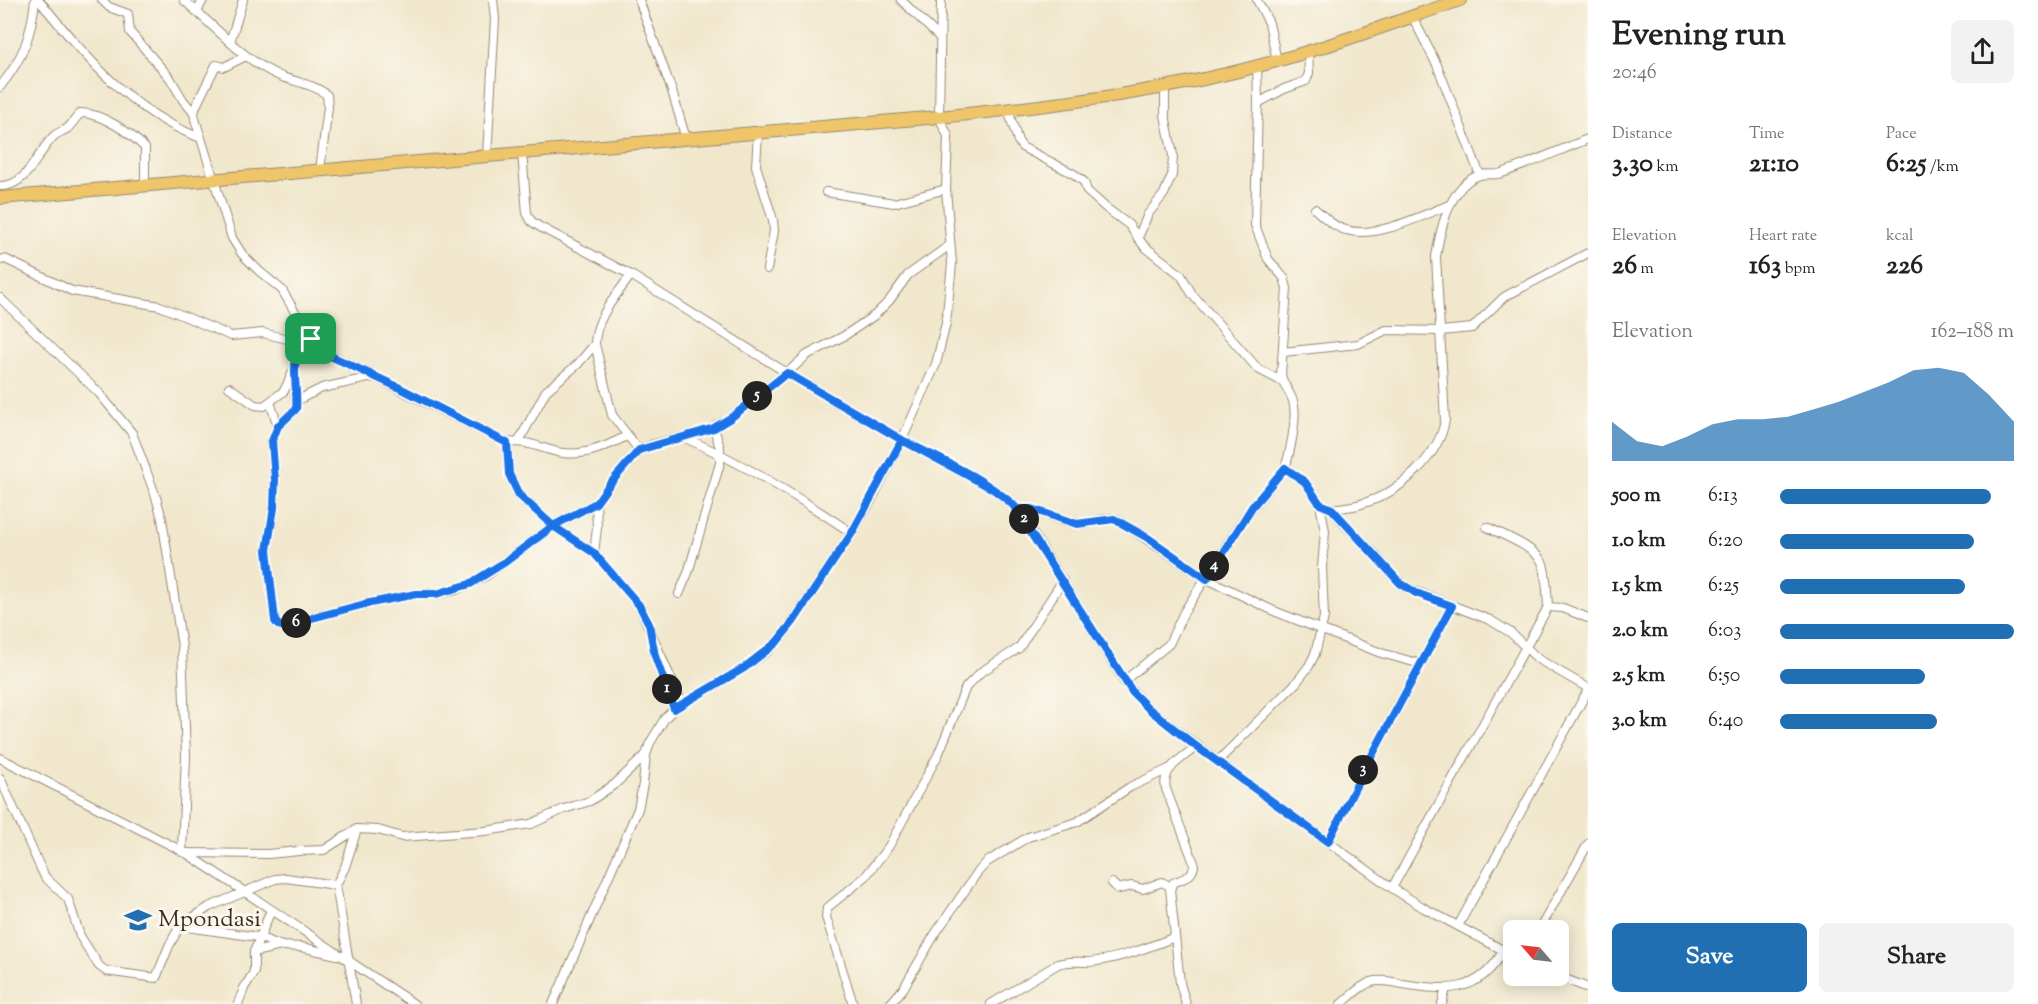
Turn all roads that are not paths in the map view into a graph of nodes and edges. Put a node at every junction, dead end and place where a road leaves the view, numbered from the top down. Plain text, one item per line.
1 (37, 0) edge
2 (102, 0) edge
3 (184, 0) edge
4 (202, 0) edge
5 (243, 0) edge
6 (493, 0) edge
7 (639, 0) edge
8 (901, 0) edge
9 (941, 0) edge
10 (1257, 0) edge
11 (1461, 0) edge
12 (197, 12) junction
13 (1412, 16) junction
14 (939, 37) junction
15 (230, 42) junction
16 (1308, 52) junction
17 (246, 56) junction
18 (1277, 61) junction
19 (1257, 66) junction
20 (0, 87) edge
21 (1165, 87) junction
22 (1258, 103) junction
23 (1008, 110) junction
24 (194, 113) junction
25 (939, 117) junction
26 (758, 132) junction
27 (201, 138) junction
28 (686, 139) junction
29 (1588, 139) edge
30 (522, 153) junction
31 (487, 156) junction
32 (320, 170) junction
33 (1480, 175) junction
34 (215, 180) junction
35 (0, 186) edge
36 (145, 187) junction
37 (946, 189) junction
38 (826, 192) dead end
39 (0, 198) edge
40 (1449, 205) junction
41 (1315, 209) dead end
42 (1138, 238) junction
43 (950, 245) junction
44 (1588, 253) edge
45 (0, 260) edge
46 (767, 269) dead end
47 (631, 275) junction
48 (0, 298) edge
49 (1441, 332) junction
50 (308, 341) junction
51 (595, 344) junction
52 (1283, 352) junction
53 (294, 372) junction
54 (787, 373) junction
55 (373, 377) junction
56 (1283, 382) junction
57 (229, 387) dead end
58 (296, 401) junction
59 (270, 402) junction
60 (278, 426) junction
61 (714, 428) junction
62 (627, 436) junction
63 (681, 436) junction
64 (902, 440) junction
65 (519, 441) junction
66 (507, 443) junction
67 (639, 450) junction
68 (721, 454) junction
69 (1285, 468) junction
70 (596, 503) junction
71 (1320, 504) junction
72 (1017, 509) junction
73 (1332, 509) junction
74 (553, 526) junction
75 (1488, 527) dead end
76 (852, 533) junction
77 (594, 553) junction
78 (1207, 579) junction
79 (1063, 580) junction
80 (679, 594) dead end
81 (1452, 606) junction
82 (1548, 607) junction
83 (1588, 618) edge
84 (1322, 630) junction
85 (652, 638) junction
86 (1525, 648) junction
87 (1421, 664) junction
88 (1124, 681) junction
89 (1588, 689) edge
90 (682, 704) junction
91 (674, 709) junction
92 (1197, 746) junction
93 (646, 755) junction
94 (0, 758) edge
95 (1217, 762) junction
96 (1171, 768) junction
97 (0, 778) edge
98 (357, 829) junction
99 (1328, 842) junction
100 (1588, 844) edge
101 (184, 852) junction
102 (1112, 883) dead end
103 (336, 885) junction
104 (1171, 887) junction
105 (1392, 888) junction
106 (245, 893) junction
107 (271, 910) junction
108 (1545, 920) edge
109 (180, 926) junction
110 (1458, 927) junction
111 (258, 937) junction
112 (1175, 937) junction
113 (282, 946) junction
114 (1503, 951) joint
115 (254, 952) junction
116 (340, 955) junction
117 (350, 962) junction
118 (1569, 981) edge
119 (1446, 988) junction
120 (1588, 988) edge
121 (238, 1004) edge
122 (356, 1004) edge
123 (414, 1004) edge
124 (553, 1004) edge
125 (852, 1004) edge
126 (890, 1004) edge
127 (991, 1004) edge
128 (1186, 1004) edge
129 (1341, 1004) edge
130 (1442, 1004) edge

1 - 20 street
1 - 27 street
2 - 24 street
3 - 12 street
4 - 12 street
5 - 15 street
6 - 31 street
7 - 28 street
8 - 14 street
9 - 14 street
10 - 18 street
11 - 13 highway
12 - 15 street
13 - 16 highway
13 - 33 street
14 - 25 street
15 - 17 street
16 - 18 highway
16 - 22 street
17 - 24 street
17 - 32 street
18 - 19 highway
19 - 21 highway
19 - 22 street
21 - 23 highway
21 - 42 street
22 - 52 street
23 - 25 highway
23 - 42 street
24 - 27 street
25 - 26 highway
25 - 37 street
26 - 28 highway
26 - 46 street
27 - 34 street
28 - 30 highway
29 - 33 street
30 - 31 highway
30 - 47 street
31 - 32 highway
32 - 34 highway
33 - 40 street
34 - 36 highway
34 - 50 street
35 - 36 street
36 - 39 highway
37 - 38 street
37 - 43 street
40 - 41 street
40 - 49 street
42 - 56 street
43 - 54 street
43 - 64 street
44 - 49 street
45 - 50 street
47 - 51 street
47 - 54 street
48 - 101 street
49 - 52 street
49 - 73 street
50 - 53 street
50 - 55 street
51 - 62 street
51 - 65 street
52 - 56 street
53 - 58 street
53 - 59 street
54 - 61 street
54 - 64 street
55 - 58 street
55 - 66 street
56 - 69 street
57 - 59 street
58 - 60 street
59 - 60 street
60 - 74 street
61 - 63 street
61 - 68 street
62 - 65 street
62 - 67 street
63 - 67 street
63 - 68 street
64 - 72 street
64 - 76 street
65 - 66 street
66 - 74 street
67 - 70 street
68 - 76 street
68 - 80 street
69 - 71 street
69 - 78 street
70 - 74 street
70 - 77 street
71 - 73 street
71 - 84 street
72 - 78 street
72 - 79 street
73 - 81 street
74 - 77 street
75 - 82 street
76 - 90 street
77 - 85 street
78 - 84 street
78 - 88 street
79 - 88 street
79 - 125 street
81 - 86 street
81 - 87 street
82 - 83 street
82 - 86 street
84 - 87 street
84 - 95 street
85 - 90 street
85 - 91 street
86 - 89 street
86 - 105 street
87 - 99 street
88 - 92 street
89 - 110 street
90 - 91 street
91 - 93 street
92 - 95 street
92 - 96 street
93 - 98 street
93 - 124 street
94 - 101 street
95 - 99 street
96 - 104 street
96 - 126 street
97 - 109 street
98 - 101 street
98 - 103 street
99 - 105 street
100 - 108 street
101 - 106 street
102 - 104 street
103 - 106 street
103 - 117 street
104 - 112 street
105 - 110 street
106 - 107 street
106 - 109 street
107 - 111 street
107 - 116 street
109 - 111 street
110 - 114 street
111 - 113 street
111 - 115 street
112 - 127 street
112 - 128 street
113 - 115 street
113 - 116 street
114 - 119 street
115 - 121 street
116 - 117 street
117 - 122 street
117 - 123 street
118 - 120 street
119 - 129 street
119 - 130 street

